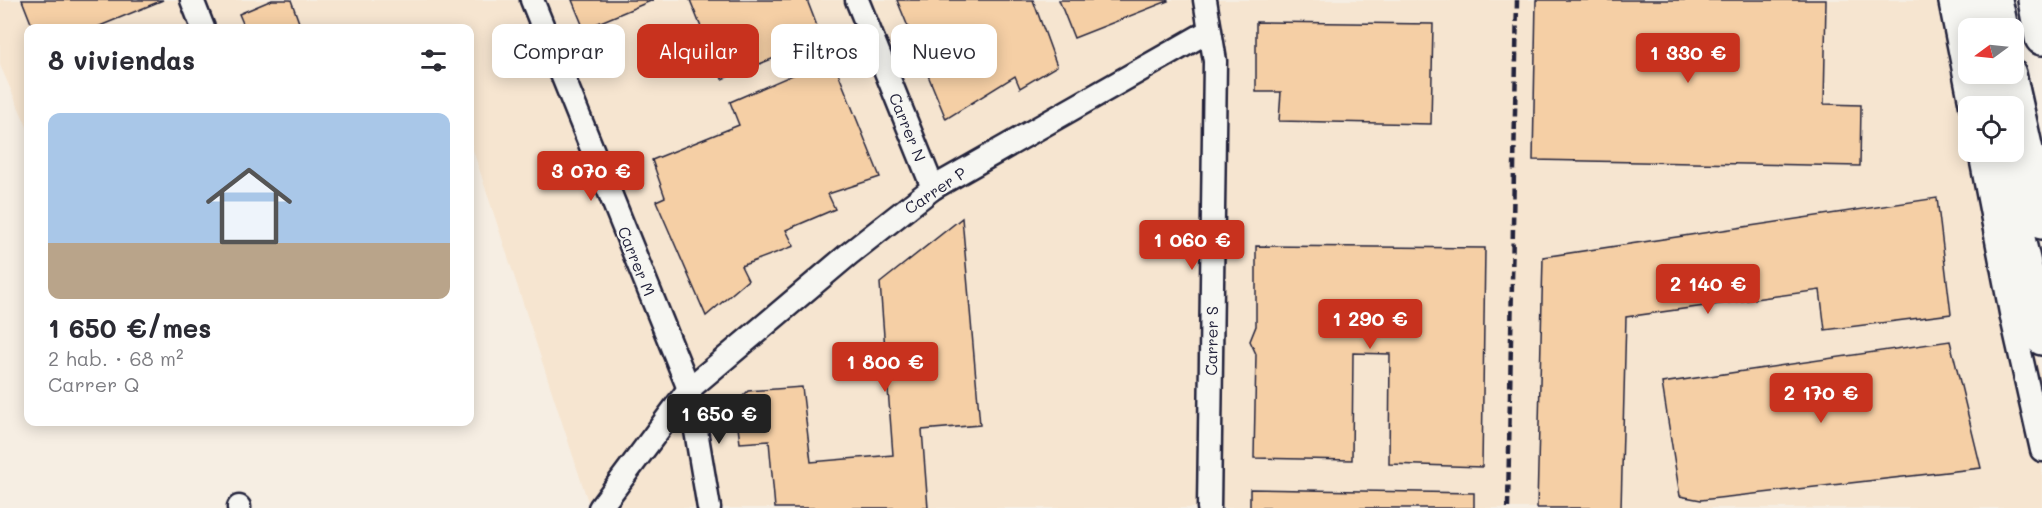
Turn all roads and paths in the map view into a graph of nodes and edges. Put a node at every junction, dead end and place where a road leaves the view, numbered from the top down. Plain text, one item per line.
1 (192, 0) edge
2 (531, 0) edge
3 (857, 0) edge
4 (1205, 0) edge
5 (1950, 0) edge
6 (1962, 0) edge
7 (1970, 0) edge
8 (1995, 0) edge
9 (2035, 0) edge
10 (1965, 18) edge
11 (1974, 18) edge
12 (1999, 18) edge
13 (201, 24) edge
14 (1209, 31) junction
15 (2042, 38) edge
16 (2011, 84) edge
17 (1969, 96) edge
18 (1982, 162) edge
19 (1999, 162) edge
20 (933, 188) junction
21 (2042, 222) edge
22 (2042, 338) edge
23 (689, 389) junction
24 (2042, 450) edge
25 (600, 508) edge
26 (709, 508) edge
27 (1209, 508) edge

1 - 13 street
2 - 23 street, Carrer M
3 - 20 street, Carrer N
4 - 14 street, Carrer S
5 - 17 street
6 - 10 street
7 - 11 highway
8 - 12 highway
9 - 15 highway
14 - 20 street, Carrer P
14 - 27 street, Carrer S
16 - 21 highway
18 - 24 street
19 - 22 highway
20 - 23 street, Carrer P
23 - 25 street, Carrer P
23 - 26 street, Carrer M

